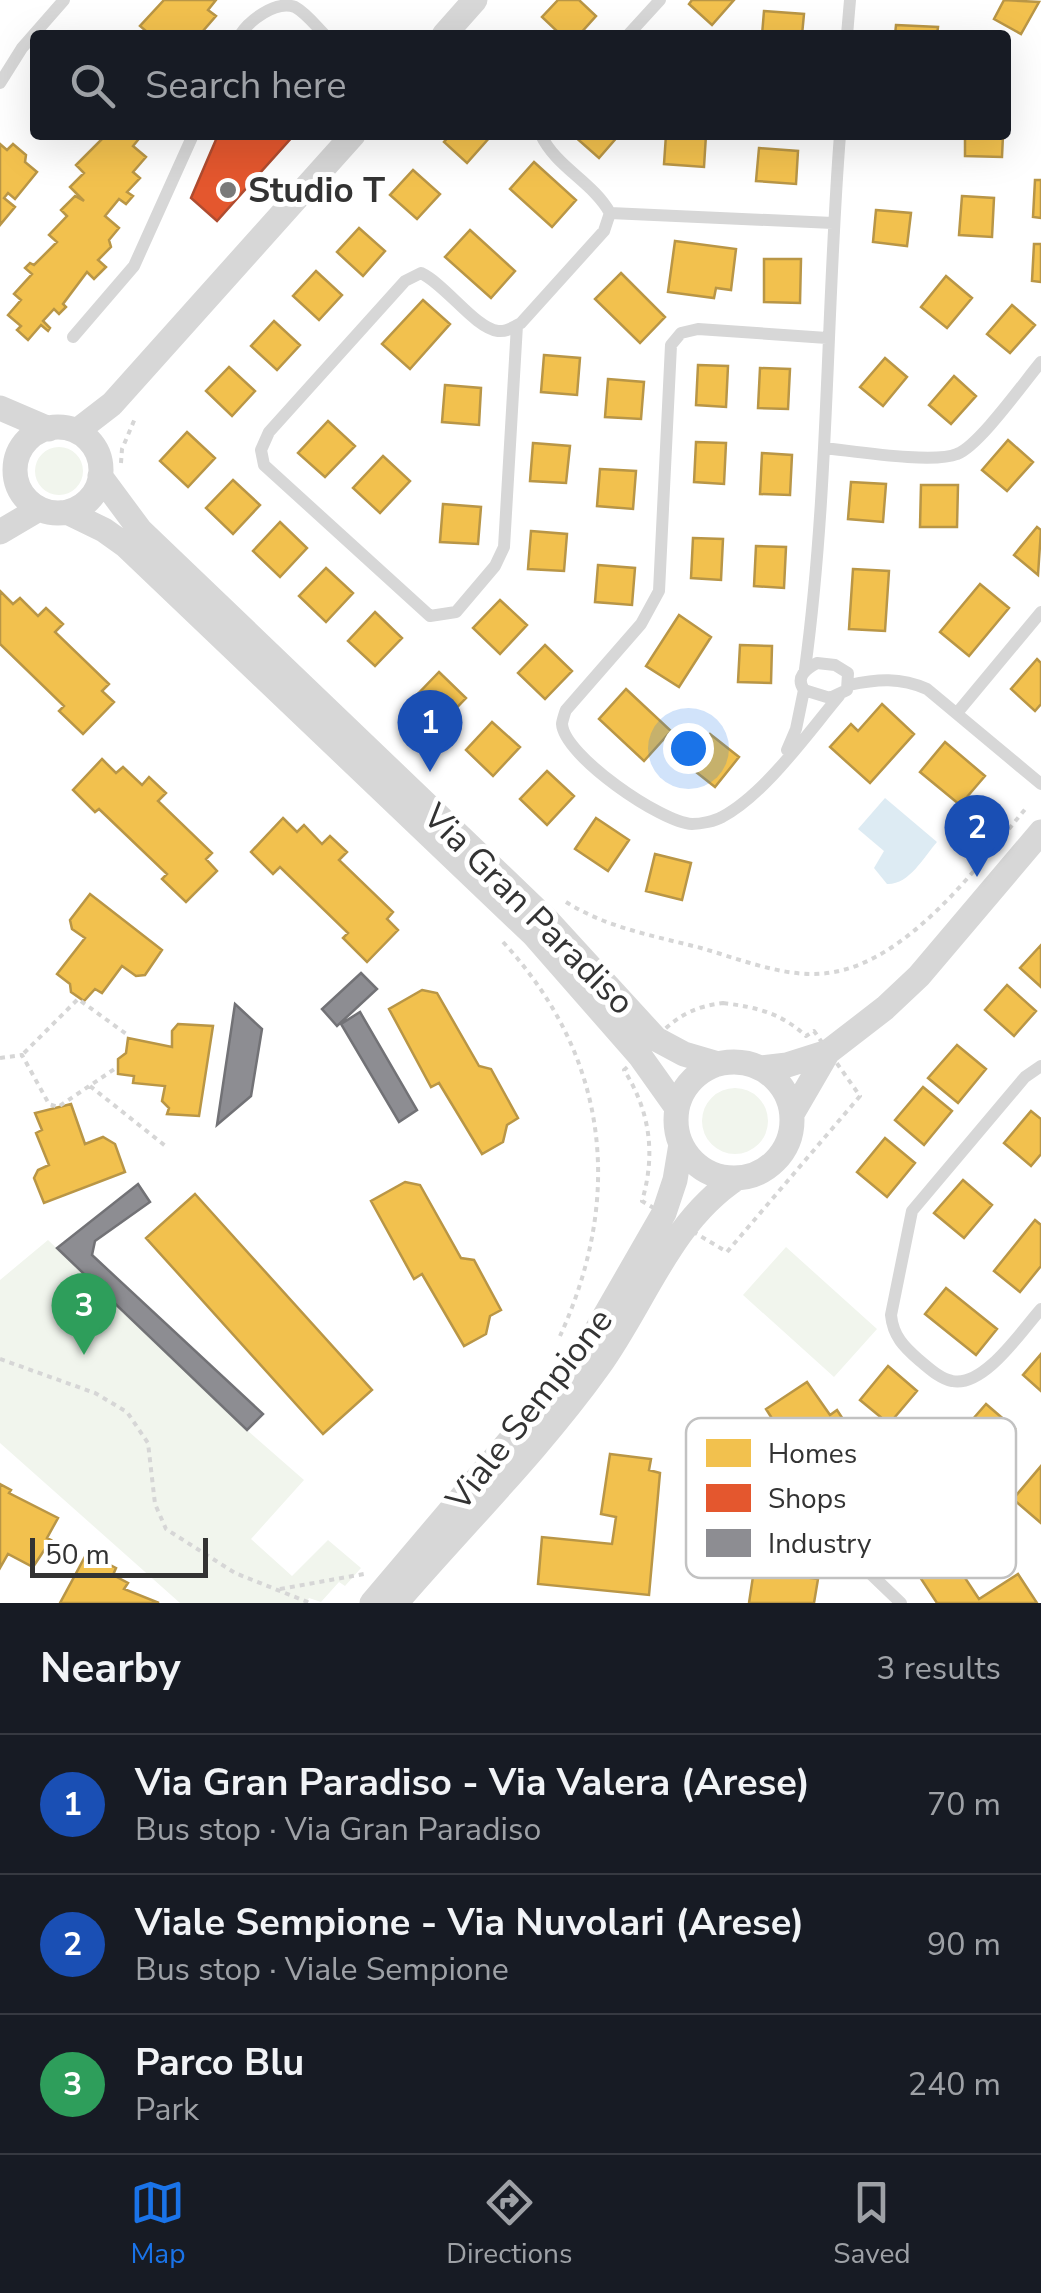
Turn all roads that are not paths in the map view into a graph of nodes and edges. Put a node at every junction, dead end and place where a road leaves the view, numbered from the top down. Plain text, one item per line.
1 (64, 0) edge
2 (476, 0) edge
3 (660, 0) edge
4 (850, 0) edge
5 (277, 3) edge
6 (38, 30) edge
7 (245, 30) edge
8 (320, 30) edge
9 (449, 30) edge
10 (633, 30) edge
11 (847, 30) edge
12 (30, 39) edge
13 (0, 83) edge
14 (191, 140) edge
15 (348, 140) edge
16 (544, 140) edge
17 (840, 140) edge
18 (610, 213) junction
19 (833, 223) junction
20 (518, 326) junction
21 (72, 337) dead end
22 (827, 338) junction
23 (1041, 362) edge
24 (143, 368) junction
25 (0, 408) edge
26 (49, 429) junction
27 (77, 431) junction
28 (0, 444) edge
29 (824, 448) junction
30 (16, 466) junction
31 (106, 467) junction
32 (31, 502) junction
33 (67, 512) junction
34 (0, 524) edge
35 (0, 532) edge
36 (1041, 612) edge
37 (811, 666) junction
38 (850, 685) junction
39 (804, 690) junction
40 (838, 696) junction
41 (957, 713) junction
42 (779, 765) junction
43 (1041, 784) edge
44 (1041, 832) edge
45 (827, 1050) junction
46 (718, 1064) junction
47 (1041, 1066) edge
48 (760, 1068) junction
49 (678, 1108) junction
50 (792, 1114) junction
51 (681, 1144) junction
52 (738, 1178) junction
53 (1041, 1308) edge
54 (425, 1569) junction
55 (874, 1578) edge
56 (372, 1603) edge
57 (396, 1603) edge
58 (410, 1603) edge
59 (900, 1603) edge

1 - 6 lane
2 - 9 street
3 - 10 lane
4 - 11 lane
5 - 7 lane
5 - 8 lane
12 - 13 lane
14 - 21 lane
15 - 24 street
16 - 18 lane
17 - 19 lane
18 - 19 lane
18 - 20 lane
19 - 22 lane
20 - 20 lane
22 - 29 lane
22 - 42 lane
23 - 29 lane
24 - 27 street
24 - 31 street
25 - 26 street
26 - 27 street
26 - 30 street
27 - 31 street
28 - 30 street
29 - 37 lane
30 - 32 street
31 - 33 street
31 - 46 street, Via Gran Paradiso
32 - 33 street
32 - 34 street
32 - 35 street
33 - 49 street, Via Gran Paradiso
36 - 41 lane
37 - 38 lane
37 - 39 lane
38 - 40 lane
38 - 41 lane
39 - 40 lane
39 - 42 lane
40 - 42 lane
41 - 43 lane
44 - 45 street
45 - 48 street
45 - 50 street
46 - 48 street
46 - 49 street
47 - 53 lane
48 - 50 street
49 - 51 street
50 - 52 street
51 - 52 street
51 - 56 street, Viale Sempione
52 - 54 street, Viale Sempione
54 - 57 street, Viale Sempione
54 - 58 lane
55 - 59 lane

